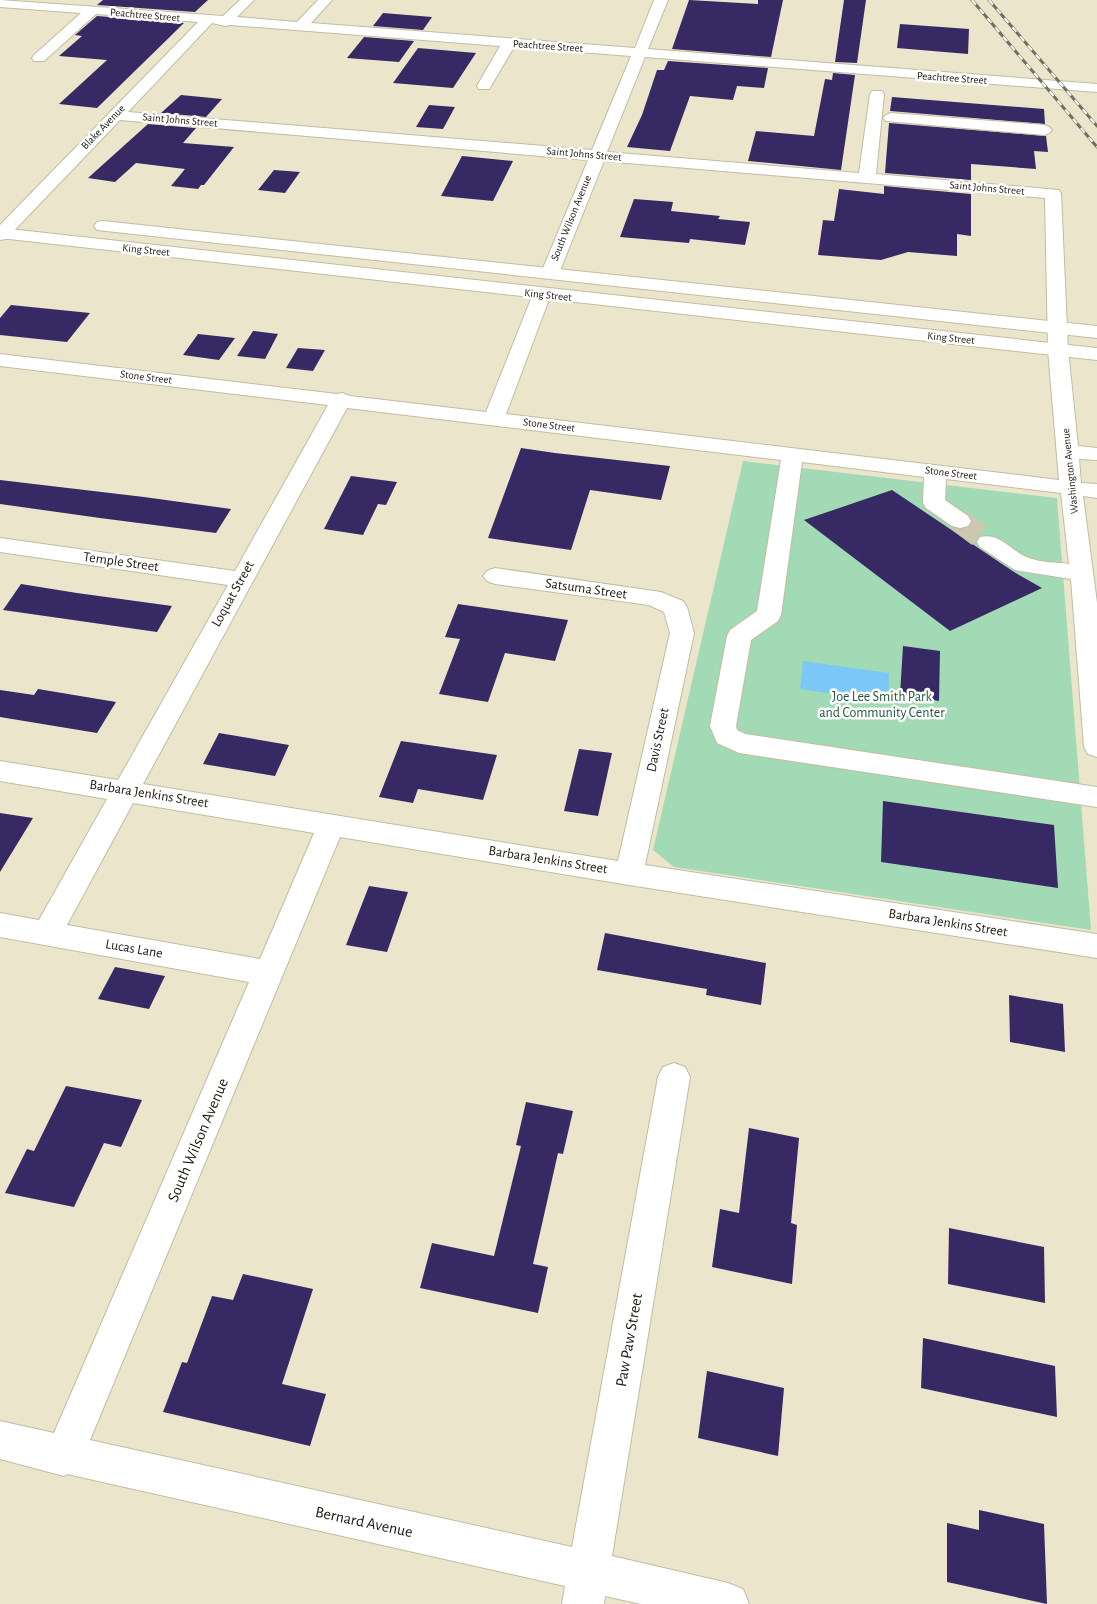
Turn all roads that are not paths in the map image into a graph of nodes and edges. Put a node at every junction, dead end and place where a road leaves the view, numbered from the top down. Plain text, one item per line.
1 (324, 0) edge
2 (661, 0) edge
3 (0, 3) edge
4 (243, 4) edge
5 (23, 5) junction
6 (258, 8) dead end
7 (92, 11) junction
8 (295, 11) dead end
9 (313, 12) junction
10 (8, 17) dead end
11 (207, 20) junction
12 (225, 22) junction
13 (300, 27) junction
14 (508, 43) junction
15 (639, 52) junction
16 (39, 58) dead end
17 (484, 86) dead end
18 (1097, 88) edge
19 (876, 94) dead end
20 (114, 115) junction
21 (891, 118) dead end
22 (1044, 130) dead end
23 (596, 155) junction
24 (867, 178) junction
25 (1053, 194) joint
26 (0, 214) edge
27 (18, 216) junction
28 (39, 218) dead end
29 (88, 224) dead end
30 (1, 234) edge
31 (307, 268) junction
32 (550, 273) junction
33 (542, 294) junction
34 (774, 298) junction
35 (1097, 332) edge
36 (1058, 339) junction
37 (1097, 354) edge
38 (0, 360) edge
39 (342, 399) junction
40 (494, 418) junction
41 (1067, 451) junction
42 (1097, 454) edge
43 (792, 455) junction
44 (935, 472) junction
45 (1070, 487) junction
46 (1097, 491) edge
47 (960, 521) tunnel mouth
48 (988, 542) tunnel mouth
49 (0, 545) edge
50 (495, 576) dead end
51 (242, 579) junction
52 (1088, 585) edge
53 (675, 607) joint
54 (1097, 747) edge
55 (0, 771) edge
56 (126, 790) junction
57 (1097, 797) edge
58 (332, 824) junction
59 (629, 874) junction
60 (0, 925) edge
61 (46, 933) junction
62 (1097, 946) edge
63 (269, 972) junction
64 (674, 1077) dead end
65 (0, 1440) edge
66 (64, 1456) junction
67 (586, 1587) edge
68 (728, 1604) edge

1 - 9 street
2 - 15 street, South Wilson Avenue
3 - 5 street, Peachtree Street
4 - 6 street
4 - 12 street
5 - 7 street, Peachtree Street
5 - 10 street
7 - 11 street, Peachtree Street
7 - 16 street
8 - 9 street
9 - 13 street
11 - 12 street, Peachtree Street
11 - 20 street, Blake Avenue
12 - 13 street, Peachtree Street
13 - 14 street, Peachtree Street
14 - 15 street, Peachtree Street
14 - 17 street
15 - 18 street, Peachtree Street
15 - 23 street, South Wilson Avenue
19 - 24 street
20 - 23 street, Saint Johns Street
20 - 27 street, Blake Avenue
21 - 22 street
23 - 24 street, Saint Johns Street
23 - 32 street, South Wilson Avenue
24 - 25 street, Saint Johns Street
25 - 36 street, Washington Avenue
26 - 27 street
27 - 28 street
27 - 30 street, Blake Avenue
29 - 32 street, King Street
30 - 31 street, King Street
31 - 32 street
31 - 33 street, King Street
32 - 34 street, King Street
33 - 34 street
33 - 36 street, King Street
33 - 40 street
34 - 36 street, King Street
35 - 36 street, King Street
36 - 37 street, King Street
36 - 41 street, Washington Avenue
38 - 39 street, Stone Street
39 - 40 street, Stone Street
39 - 51 street, Loquat Street
40 - 43 street, Stone Street
41 - 42 street
41 - 45 street, Washington Avenue
43 - 44 street, Stone Street
43 - 57 street
44 - 45 street, Stone Street
44 - 47 street
45 - 46 street, Stone Street
45 - 52 street, Washington Avenue
48 - 52 street
49 - 51 street, Temple Street
50 - 53 street, Satsuma Street
51 - 56 street, Loquat Street
52 - 54 street, Washington Avenue
53 - 59 street, Davis Street
55 - 56 street, Barbara Jenkins Street
56 - 58 street, Barbara Jenkins Street
56 - 61 street, Loquat Street
58 - 59 street, Barbara Jenkins Street
58 - 63 street, South Wilson Avenue
59 - 62 street, Barbara Jenkins Street
60 - 61 street, Lucas Lane
61 - 63 street, Lucas Lane
63 - 66 street, South Wilson Avenue
64 - 67 street, Paw Paw Street
65 - 66 street, Bernard Avenue
66 - 67 street, Bernard Avenue
67 - 68 street, Bernard Avenue

